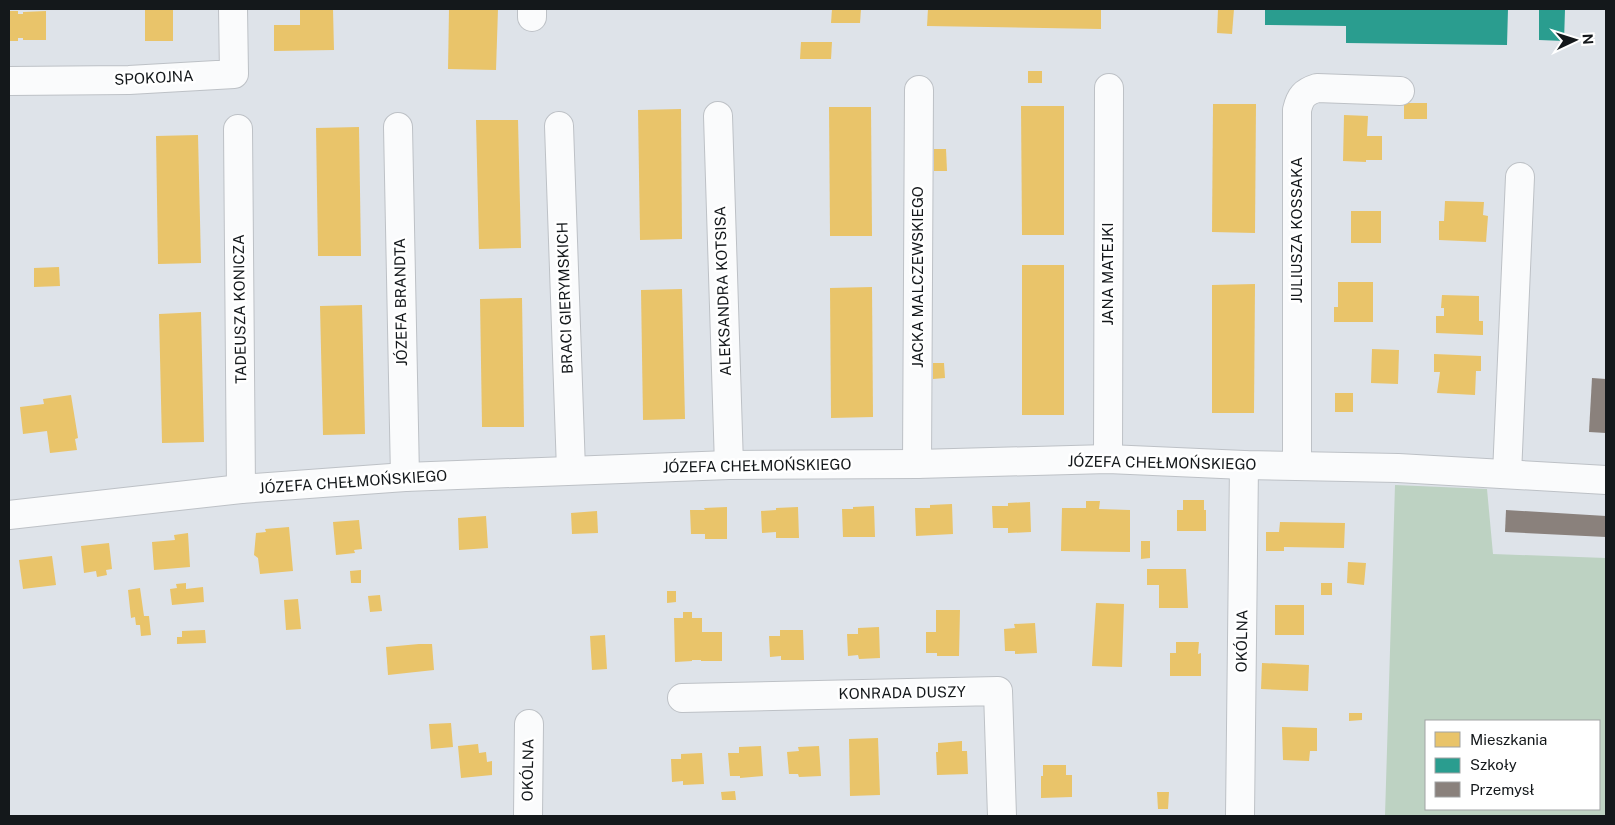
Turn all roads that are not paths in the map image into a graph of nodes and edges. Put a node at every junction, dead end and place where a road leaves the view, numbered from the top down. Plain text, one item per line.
1 (233, 9) edge
2 (9, 81) edge
3 (1109, 88) dead end
4 (919, 90) dead end
5 (1400, 91) dead end
6 (718, 116) dead end
7 (560, 126) dead end
8 (398, 127) dead end
9 (238, 129) dead end
10 (1520, 178) dead end
11 (1108, 459) junction
12 (917, 464) junction
13 (729, 465) junction
14 (1244, 465) junction
15 (1297, 465) junction
16 (571, 470) junction
17 (1507, 474) junction
18 (405, 477) junction
19 (1606, 480) edge
20 (241, 489) junction
21 (9, 515) edge
22 (682, 698) dead end
23 (529, 724) dead end
24 (528, 816) edge
25 (1002, 816) edge
26 (1240, 816) edge

1 - 2 street, SPOKOJNA
3 - 11 street, JANA MATEJKI
4 - 12 street, JACKA MALCZEWSKIEGO
5 - 15 street, JULIUSZA KOSSAKA
6 - 13 street, ALEKSANDRA KOTSISA
7 - 16 street, BRACI GIERYMSKICH
8 - 18 street, JÓZEFA BRANDTA
9 - 20 street, TADEUSZA KONICZA
10 - 17 street
11 - 12 street, JÓZEFA CHEŁMOŃSKIEGO
11 - 14 street, JÓZEFA CHEŁMOŃSKIEGO
12 - 13 street, JÓZEFA CHEŁMOŃSKIEGO
13 - 16 street, JÓZEFA CHEŁMOŃSKIEGO
14 - 15 street, JÓZEFA CHEŁMOŃSKIEGO
14 - 26 street, OKÓLNA
15 - 17 street, JÓZEFA CHEŁMOŃSKIEGO
16 - 18 street, JÓZEFA CHEŁMOŃSKIEGO
17 - 19 street, JÓZEFA CHEŁMOŃSKIEGO
18 - 20 street, JÓZEFA CHEŁMOŃSKIEGO
20 - 21 street, JÓZEFA CHEŁMOŃSKIEGO
22 - 25 street, KONRADA DUSZY
23 - 24 street, OKÓLNA

